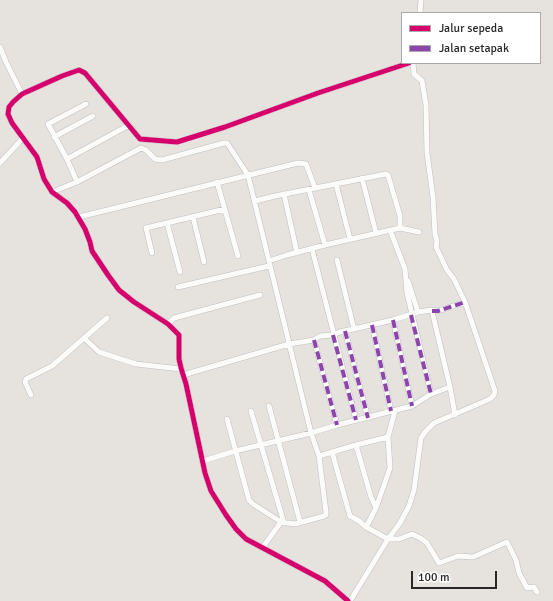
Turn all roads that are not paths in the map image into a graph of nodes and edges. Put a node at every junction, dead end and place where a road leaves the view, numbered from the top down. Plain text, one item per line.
1 (421, 0) edge
2 (420, 12) edge
3 (0, 47) edge
4 (406, 64) edge
5 (413, 64) edge
6 (22, 94) junction
7 (86, 104) dead end
8 (94, 116) dead end
9 (128, 125) junction
10 (54, 137) junction
11 (23, 138) junction
12 (67, 159) junction
13 (0, 163) edge
14 (248, 175) junction
15 (362, 178) junction
16 (77, 182) junction
17 (217, 182) junction
18 (336, 184) junction
19 (312, 189) junction
20 (52, 192) junction
21 (284, 194) junction
22 (255, 201) junction
23 (225, 209) junction
24 (78, 217) junction
25 (193, 217) junction
26 (167, 223) junction
27 (400, 228) junction
28 (390, 230) junction
29 (419, 232) dead end
30 (376, 233) junction
31 (350, 239) junction
32 (325, 245) junction
33 (312, 248) junction
34 (152, 253) dead end
35 (297, 253) junction
36 (238, 256) dead end
37 (337, 260) dead end
38 (204, 262) dead end
39 (269, 263) junction
40 (404, 269) junction
41 (180, 272) dead end
42 (178, 287) dead end
43 (260, 295) dead end
44 (465, 302) junction
45 (432, 311) junction
46 (418, 312) junction
47 (411, 315) junction
48 (107, 318) dead end
49 (393, 320) junction
50 (168, 324) junction
51 (372, 325) junction
52 (354, 329) junction
53 (346, 331) junction
54 (333, 335) junction
55 (84, 338) junction
56 (314, 340) junction
57 (289, 344) junction
58 (181, 369) junction
59 (183, 375) junction
60 (450, 387) junction
61 (431, 394) junction
62 (31, 395) dead end
63 (269, 406) dead end
64 (412, 406) junction
65 (250, 411) dead end
66 (393, 411) junction
67 (455, 415) junction
68 (368, 418) junction
69 (227, 419) dead end
70 (356, 420) junction
71 (337, 424) junction
72 (311, 434) junction
73 (388, 437) junction
74 (278, 441) junction
75 (261, 445) junction
76 (356, 445) junction
77 (235, 451) junction
78 (332, 452) junction
79 (319, 456) junction
80 (202, 461) junction
81 (376, 508) junction
82 (300, 522) junction
83 (283, 523) junction
84 (366, 527) junction
85 (388, 539) junction
86 (263, 547) junction
87 (537, 592) dead end
88 (349, 601) edge

1 - 2 street
3 - 6 street
4 - 9 street
5 - 44 street
6 - 9 street
6 - 11 street
7 - 10 street
8 - 10 street
9 - 12 street
10 - 12 street
11 - 13 street
11 - 20 street
12 - 16 street
14 - 16 street
14 - 17 street
14 - 19 street
14 - 22 street
15 - 18 street
15 - 27 street
15 - 30 street
16 - 20 street
17 - 23 street
17 - 24 street
18 - 19 street
18 - 31 street
19 - 21 street
19 - 32 street
20 - 24 street
21 - 22 street
21 - 35 street
22 - 39 street
23 - 25 street
23 - 36 street
24 - 50 street
25 - 26 street
25 - 38 street
26 - 34 street
26 - 41 street
27 - 28 street
27 - 29 street
28 - 30 street
28 - 40 street
30 - 31 street
31 - 32 street
32 - 33 street
33 - 35 street
33 - 54 street
35 - 39 street
37 - 52 street
39 - 42 street
39 - 57 street
40 - 46 street
40 - 47 street
43 - 50 street
44 - 45 street
44 - 67 street
45 - 46 street
45 - 60 street
46 - 47 street
47 - 49 street
47 - 61 street
48 - 55 street
49 - 51 street
49 - 64 street
50 - 58 street
51 - 52 street
51 - 66 street
52 - 53 street
53 - 54 street
53 - 68 street
54 - 56 street
54 - 70 street
55 - 58 street
55 - 62 street
56 - 57 street
56 - 71 street
57 - 59 street
57 - 72 street
58 - 59 street
59 - 80 street
60 - 61 street
60 - 67 street
61 - 64 street
63 - 74 street
64 - 66 street
65 - 75 street
66 - 68 street
66 - 73 street
67 - 85 street
68 - 70 street
69 - 77 street
70 - 71 street
71 - 72 street
72 - 74 street
72 - 79 street
73 - 76 street
73 - 81 street
74 - 75 street
74 - 82 street
75 - 77 street
75 - 83 street
76 - 78 street
76 - 81 street
77 - 80 street
77 - 83 street
78 - 79 street
78 - 84 street
79 - 82 street
80 - 86 street
81 - 84 street
82 - 83 street
83 - 86 street
84 - 85 street
85 - 87 street
85 - 88 street
86 - 88 street

